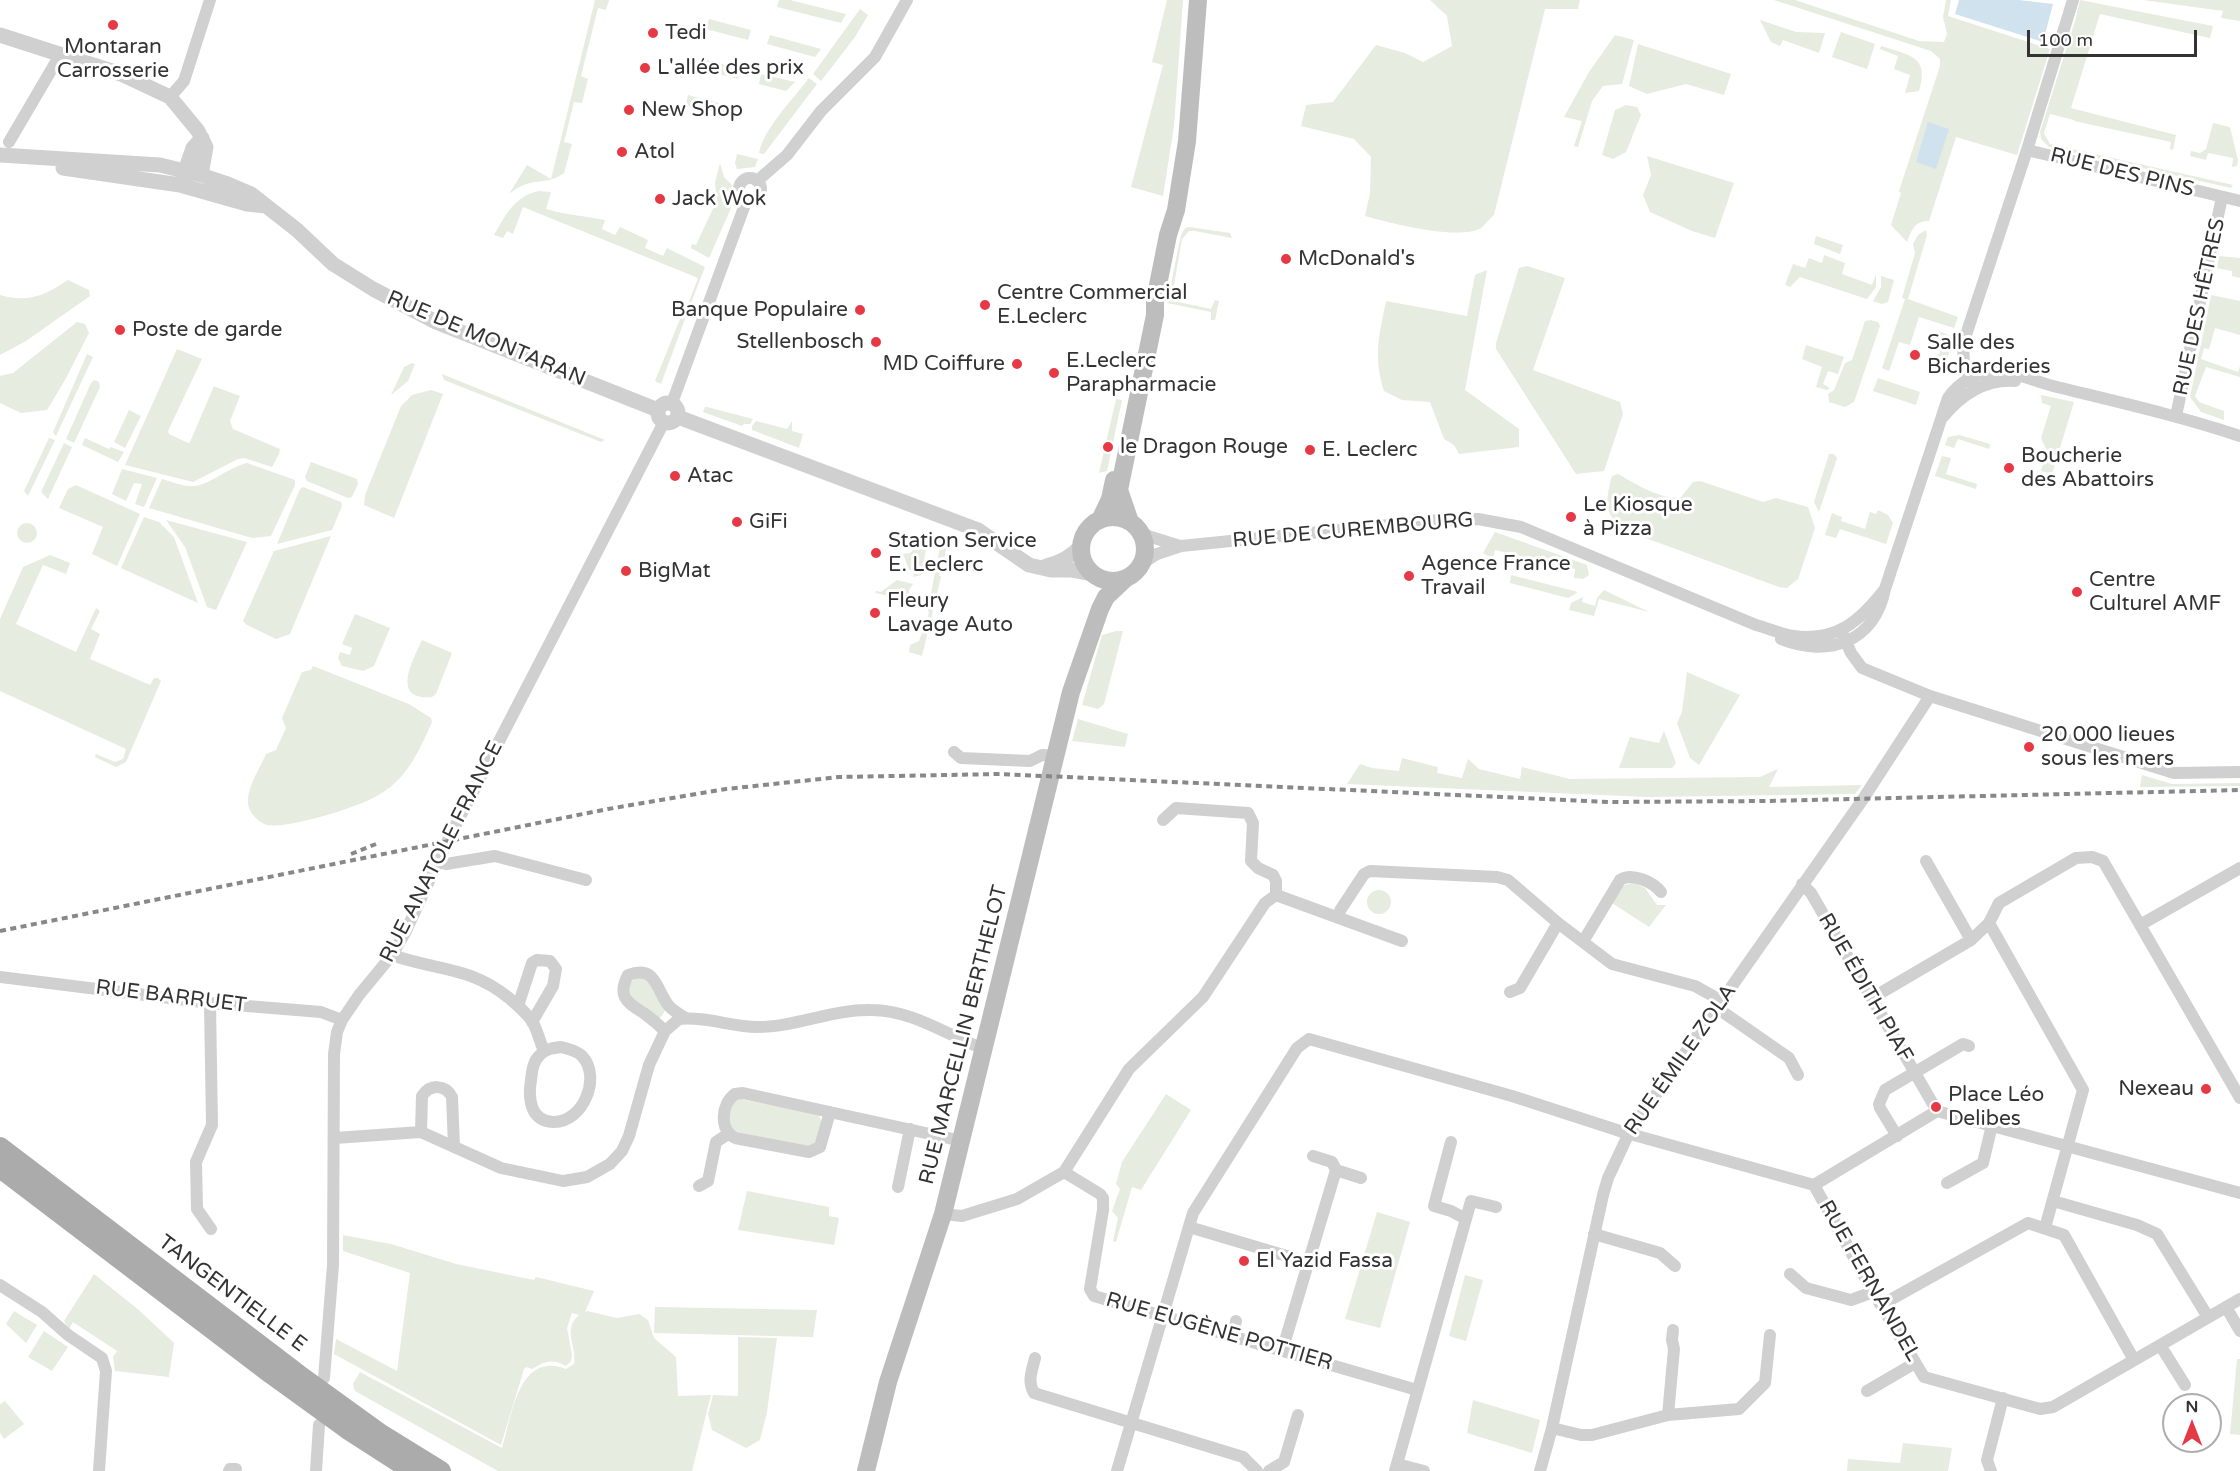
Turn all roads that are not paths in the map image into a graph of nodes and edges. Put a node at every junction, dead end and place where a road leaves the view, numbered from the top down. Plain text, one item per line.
1 (210, 0) edge
2 (907, 0) edge
3 (1193, 0) edge
4 (1198, 0) edge
5 (2073, 0) edge
6 (0, 35) edge
7 (60, 55) junction
8 (170, 98) junction
9 (202, 138) junction
10 (4, 151) edge
11 (2033, 152) junction
12 (185, 171) junction
13 (201, 174) junction
14 (2222, 197) junction
15 (2240, 201) edge
16 (266, 206) junction
17 (1972, 384) junction
18 (668, 413) junction
19 (2176, 416) junction
20 (2240, 436) edge
21 (1100, 520) junction
22 (1134, 525) junction
23 (1081, 546) junction
24 (1181, 546) junction
25 (1143, 563) junction
26 (1042, 568) junction
27 (1094, 576) junction
28 (1125, 580) junction
29 (1885, 589) junction
30 (1100, 609) junction
31 (1756, 625) junction
32 (1840, 630) junction
33 (1846, 642) junction
34 (1930, 696) junction
35 (954, 752) dead end
36 (1056, 756) junction
37 (2240, 772) edge
38 (1163, 820) dead end
39 (1926, 861) dead end
40 (438, 862) junction
41 (2240, 868) edge
42 (586, 880) dead end
43 (1802, 884) junction
44 (1661, 892) dead end
45 (1276, 895) junction
46 (1337, 917) junction
47 (1558, 922) junction
48 (1989, 924) junction
49 (2140, 925) junction
50 (1584, 940) junction
51 (1971, 940) junction
52 (1402, 941) dead end
53 (393, 955) junction
54 (0, 977) edge
55 (1510, 992) dead end
56 (1872, 998) junction
57 (210, 1003) junction
58 (1719, 1005) junction
59 (519, 1006) junction
60 (685, 1018) junction
61 (342, 1020) junction
62 (532, 1022) junction
63 (665, 1031) junction
64 (1969, 1046) dead end
65 (984, 1049) junction
66 (544, 1051) junction
67 (1913, 1073) junction
68 (1798, 1075) dead end
69 (2240, 1098) edge
70 (1937, 1111) junction
71 (830, 1112) junction
72 (1992, 1125) junction
73 (910, 1129) junction
74 (421, 1132) junction
75 (1629, 1133) junction
76 (728, 1134) junction
77 (1897, 1136) junction
78 (334, 1138) junction
79 (962, 1141) junction
80 (1451, 1142) dead end
81 (2068, 1145) junction
82 (454, 1146) junction
83 (0, 1147) edge
84 (1313, 1156) dead end
85 (0, 1168) edge
86 (1336, 1170) junction
87 (1064, 1172) junction
88 (1361, 1178) dead end
89 (1947, 1183) dead end
90 (1814, 1185) junction
91 (699, 1186) dead end
92 (898, 1187) dead end
93 (2240, 1192) edge
94 (2053, 1201) junction
95 (1496, 1207) dead end
96 (943, 1214) junction
97 (1466, 1219) junction
98 (1189, 1227) junction
99 (2045, 1227) junction
100 (211, 1229) dead end
101 (1594, 1234) junction
102 (1307, 1262) junction
103 (1675, 1266) dead end
104 (1790, 1274) dead end
105 (0, 1285) edge
106 (1873, 1292) junction
107 (2240, 1299) edge
108 (1881, 1305) junction
109 (2226, 1307) junction
110 (1163, 1317) junction
111 (2208, 1317) junction
112 (1236, 1321) dead end
113 (1673, 1330) dead end
114 (2240, 1330) edge
115 (1770, 1335) dead end
116 (1232, 1336) junction
117 (2160, 1345) junction
118 (1282, 1351) junction
119 (1035, 1358) dead end
120 (2134, 1360) junction
121 (1915, 1363) junction
122 (324, 1378) dead end
123 (2185, 1385) dead end
124 (1417, 1390) junction
125 (1868, 1391) dead end
126 (2003, 1398) junction
127 (342, 1406) junction
128 (1298, 1415) dead end
129 (1668, 1415) junction
130 (1131, 1424) junction
131 (319, 1425) dead end
132 (1552, 1428) junction
133 (1396, 1467) edge
134 (99, 1471) edge
135 (316, 1471) edge
136 (412, 1471) edge
137 (441, 1471) edge
138 (458, 1471) edge
139 (866, 1471) edge
140 (1118, 1471) edge
141 (1257, 1471) edge
142 (1269, 1471) edge
143 (1424, 1471) edge
144 (1540, 1471) edge
145 (1991, 1471) edge

1 - 8 street
2 - 18 street, RUE ANATOLE FRANCE
3 - 21 main road
4 - 22 main road
5 - 11 street
6 - 7 street
7 - 8 street
7 - 10 street
8 - 9 street
9 - 12 street
9 - 13 street
10 - 12 street, RUE DE MONTARAN
10 - 16 street, RUE DE MONTARAN
11 - 14 street, RUE DES PINS
11 - 17 street
12 - 13 street, RUE DE MONTARAN
13 - 16 street, RUE DE MONTARAN
14 - 15 street, RUE DES PINS
14 - 19 street, RUE DES HÊTRES
16 - 18 street, RUE DE MONTARAN
17 - 19 street
17 - 29 street
18 - 26 street, RUE DE MONTARAN
18 - 40 street, RUE ANATOLE FRANCE
19 - 20 street
21 - 22 main road
21 - 23 main road
22 - 24 street, RUE DE CUREMBOURG
22 - 25 main road
23 - 26 street
23 - 27 main road, RUE MARCELLIN BERTHELOT
24 - 25 street, RUE DE CUREMBOURG
24 - 31 street, RUE DE CUREMBOURG
25 - 28 main road, RUE MARCELLIN BERTHELOT
26 - 27 street, RUE DE MONTARAN
27 - 28 main road
27 - 30 main road, RUE MARCELLIN BERTHELOT
28 - 30 main road, RUE MARCELLIN BERTHELOT
29 - 32 street
29 - 33 street
30 - 36 main road, RUE MARCELLIN BERTHELOT
31 - 32 street, RUE DE CUREMBOURG
31 - 33 street, RUE DE CUREMBOURG
32 - 33 street
33 - 34 street
34 - 37 street
34 - 43 street, RUE ÉMILE ZOLA
35 - 36 street
36 - 65 main road, RUE MARCELLIN BERTHELOT
38 - 45 street
39 - 51 street
40 - 42 street
40 - 53 street, RUE ANATOLE FRANCE
41 - 49 street
43 - 56 street, RUE ÉDITH PIAF
43 - 58 street, RUE ÉMILE ZOLA
44 - 50 street
45 - 46 street
45 - 87 street
46 - 47 street
46 - 52 street
47 - 50 street
47 - 55 street
48 - 49 street
48 - 51 street
48 - 81 street
49 - 69 street
50 - 58 street
51 - 56 street
53 - 59 street
53 - 61 street, RUE ANATOLE FRANCE
54 - 57 street, RUE BARRUET
56 - 67 street, RUE ÉDITH PIAF
57 - 61 street, RUE BARRUET
57 - 100 street
58 - 68 street
58 - 75 street, RUE ÉMILE ZOLA
59 - 62 street
59 - 62 street
60 - 63 street
60 - 63 street
60 - 65 street
61 - 78 street, RUE ANATOLE FRANCE
62 - 66 street
63 - 82 street
64 - 67 street
65 - 79 main road, RUE MARCELLIN BERTHELOT
66 - 66 street
67 - 70 street, RUE ÉDITH PIAF
67 - 77 street
70 - 72 street
70 - 77 street
71 - 73 street
71 - 76 street
71 - 76 street
72 - 81 street
72 - 89 street
73 - 79 street
73 - 92 street
74 - 78 street
74 - 82 street
74 - 82 street
75 - 90 street
75 - 98 street
75 - 101 street, RUE ÉMILE ZOLA
76 - 91 street
77 - 90 street
78 - 122 street, RUE ANATOLE FRANCE
79 - 96 main road, RUE MARCELLIN BERTHELOT
80 - 97 street
81 - 93 street
81 - 94 street
83 - 127 main road, TANGENTIELLE E
84 - 86 street
85 - 136 main road, TANGENTIELLE E
86 - 88 street
86 - 102 street
87 - 96 street
87 - 110 street, RUE EUGÈNE POTTIER
90 - 106 street, RUE FERNANDEL
94 - 99 street
94 - 111 street
95 - 97 street
96 - 139 main road, RUE MARCELLIN BERTHELOT
97 - 124 street
98 - 102 street
98 - 110 street
99 - 108 street
99 - 120 street
101 - 103 street
101 - 132 street, RUE ÉMILE ZOLA
102 - 118 street
104 - 106 street
105 - 134 street
106 - 108 street, RUE FERNANDEL
107 - 109 street
108 - 121 street, RUE FERNANDEL
109 - 111 street
109 - 114 street
110 - 116 street, RUE EUGÈNE POTTIER
110 - 130 street
111 - 117 street
112 - 116 street
113 - 129 street
115 - 129 street
116 - 118 street, RUE EUGÈNE POTTIER
117 - 120 street
117 - 123 street
118 - 124 street, RUE EUGÈNE POTTIER
119 - 130 street
120 - 126 street
121 - 125 street
121 - 126 street, RUE FERNANDEL
124 - 133 street
126 - 145 street
127 - 137 main road, TANGENTIELLE E
127 - 138 main road
128 - 142 street
129 - 132 street
130 - 140 street
130 - 141 street
131 - 135 street
132 - 144 street, RUE ÉMILE ZOLA
133 - 143 street

